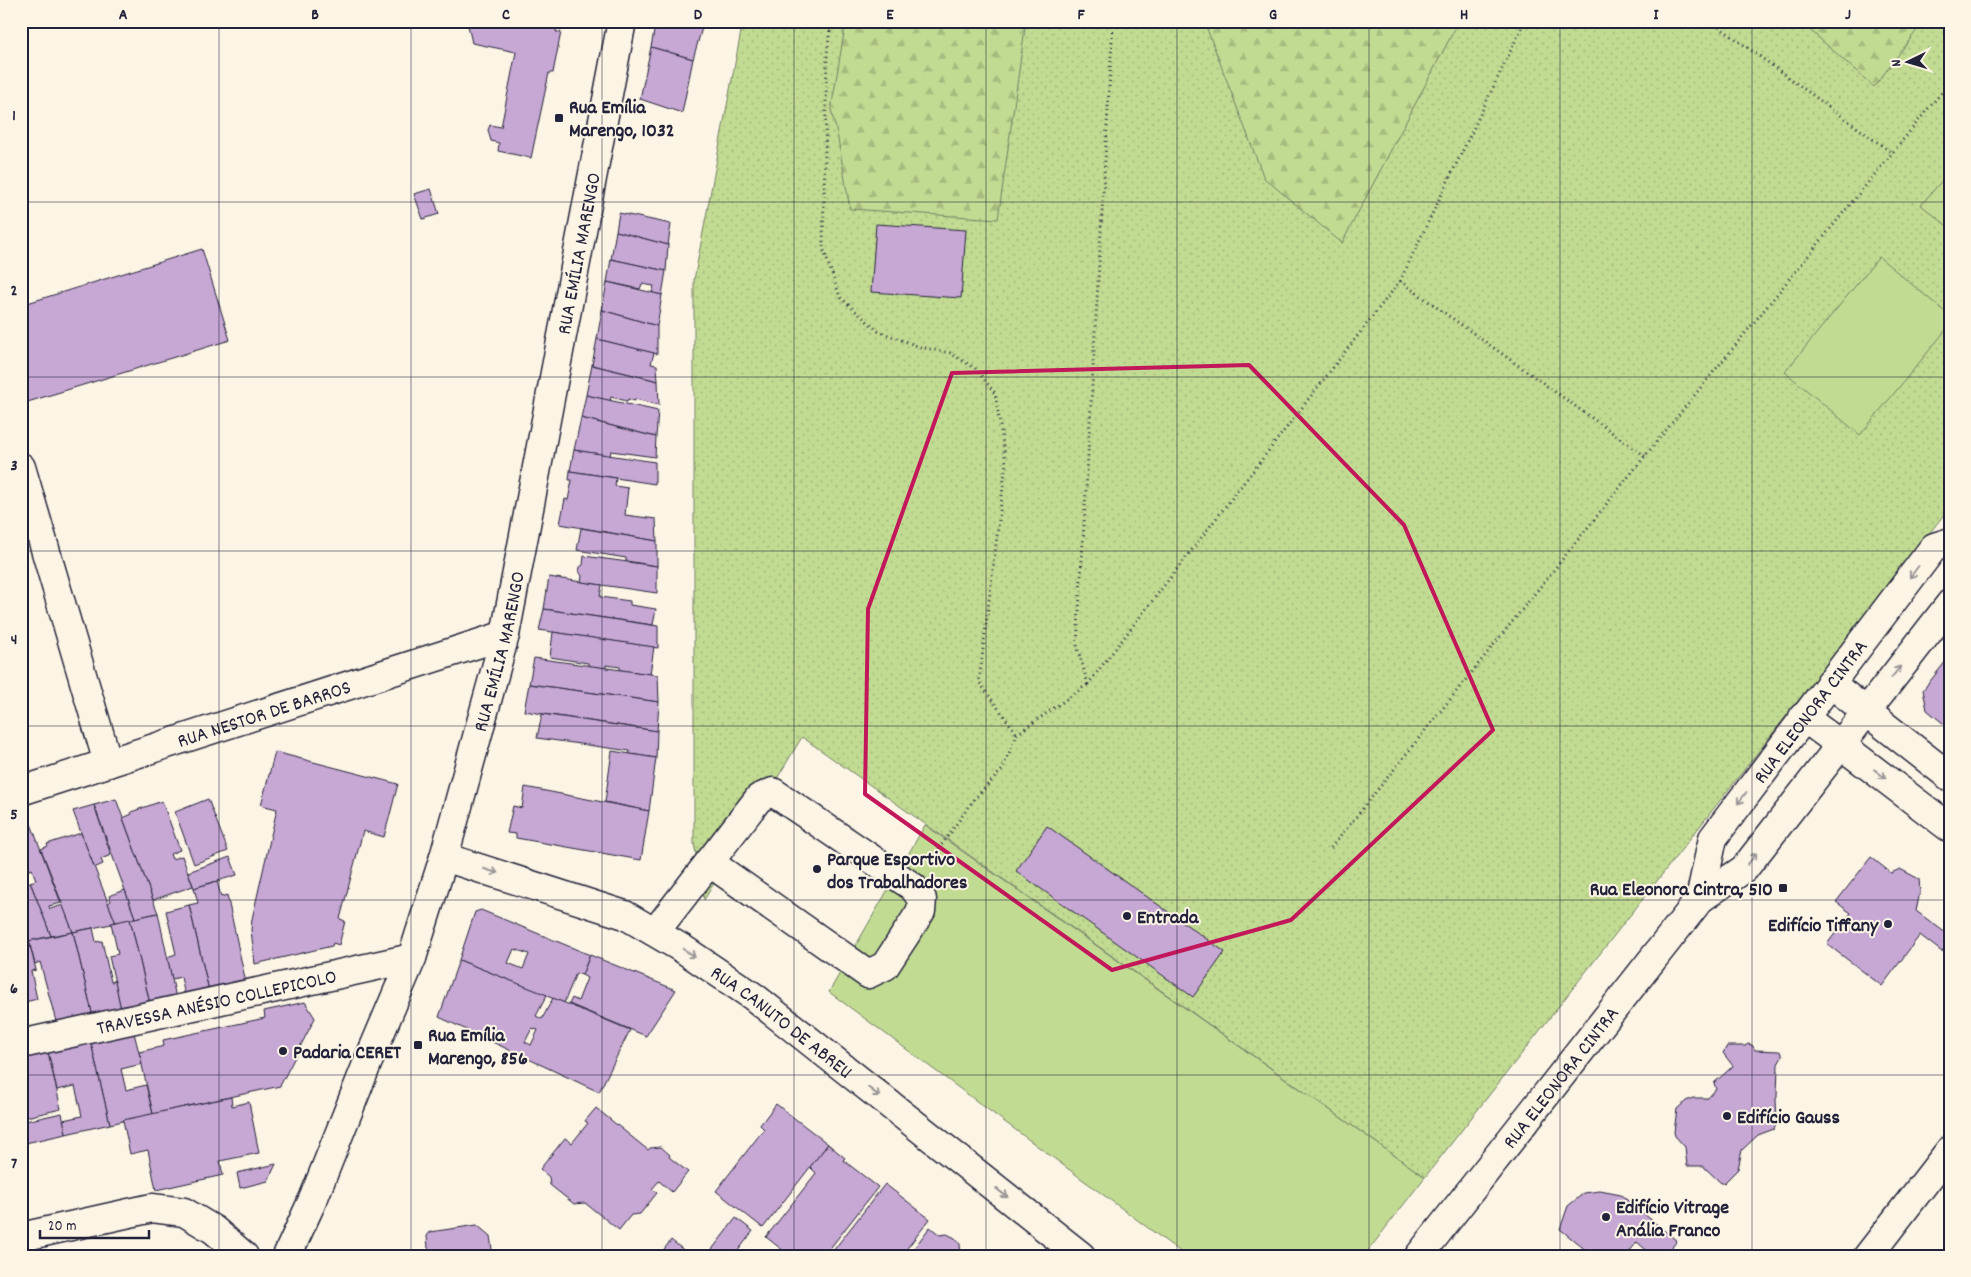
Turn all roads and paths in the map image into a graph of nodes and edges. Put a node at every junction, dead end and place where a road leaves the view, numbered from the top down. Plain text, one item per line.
1 (622, 21) edge
2 (831, 21) edge
3 (1113, 21) edge
4 (1525, 21) edge
5 (1711, 21) edge
6 (1950, 82) edge
7 (1892, 153) junction
8 (1400, 281) junction
9 (1645, 456) junction
10 (21, 467) edge
11 (1950, 542) edge
12 (1950, 604) edge
13 (506, 635) junction
14 (1830, 683) junction
15 (1088, 684) junction
16 (1867, 711) junction
17 (1803, 717) junction
18 (1017, 734) junction
19 (1841, 744) junction
20 (108, 763) junction
21 (1950, 777) edge
22 (21, 791) edge
23 (1950, 828) edge
24 (1331, 848) dead end
25 (444, 857) junction
26 (709, 862) junction
27 (913, 887) junction
28 (1700, 899) junction
29 (655, 932) junction
30 (412, 958) junction
31 (21, 1044) edge
32 (1950, 1150) edge
33 (21, 1238) edge
34 (244, 1256) edge
35 (286, 1256) edge
36 (1081, 1256) edge
37 (1419, 1256) edge
38 (1868, 1256) edge

1 - 13 street, RUA EMÍLIA MARENGO
2 - 18 path
3 - 15 path
4 - 8 path
5 - 7 path
6 - 7 path
7 - 9 path
8 - 9 path
8 - 15 path
9 - 24 path
10 - 20 street
11 -> 14 street, RUA ELEONORA CINTRA
16 -> 12 street, RUA ELEONORA CINTRA
13 - 20 street, RUA NESTOR DE BARROS
13 - 25 street, RUA EMÍLIA MARENGO
14 - 16 street
14 - 17 street, RUA ELEONORA CINTRA
15 - 18 path
16 - 19 street, RUA ELEONORA CINTRA
16 - 21 street
17 - 19 street
17 -> 28 street, RUA ELEONORA CINTRA
18 - 27 path
19 -> 23 street
28 -> 19 street, RUA ELEONORA CINTRA
20 - 22 street, RUA NESTOR DE BARROS
25 -> 29 street, RUA CANUTO DE ABREU
25 - 30 street, RUA EMÍLIA MARENGO
26 - 27 street
26 - 27 street
26 - 29 street
28 - 37 street, RUA ELEONORA CINTRA
29 -> 36 street, RUA CANUTO DE ABREU
30 - 31 street, TRAVESSA ANÉSIO COLLEPICOLO
30 - 35 street, RUA EMÍLIA MARENGO
32 - 38 street
33 - 34 street

